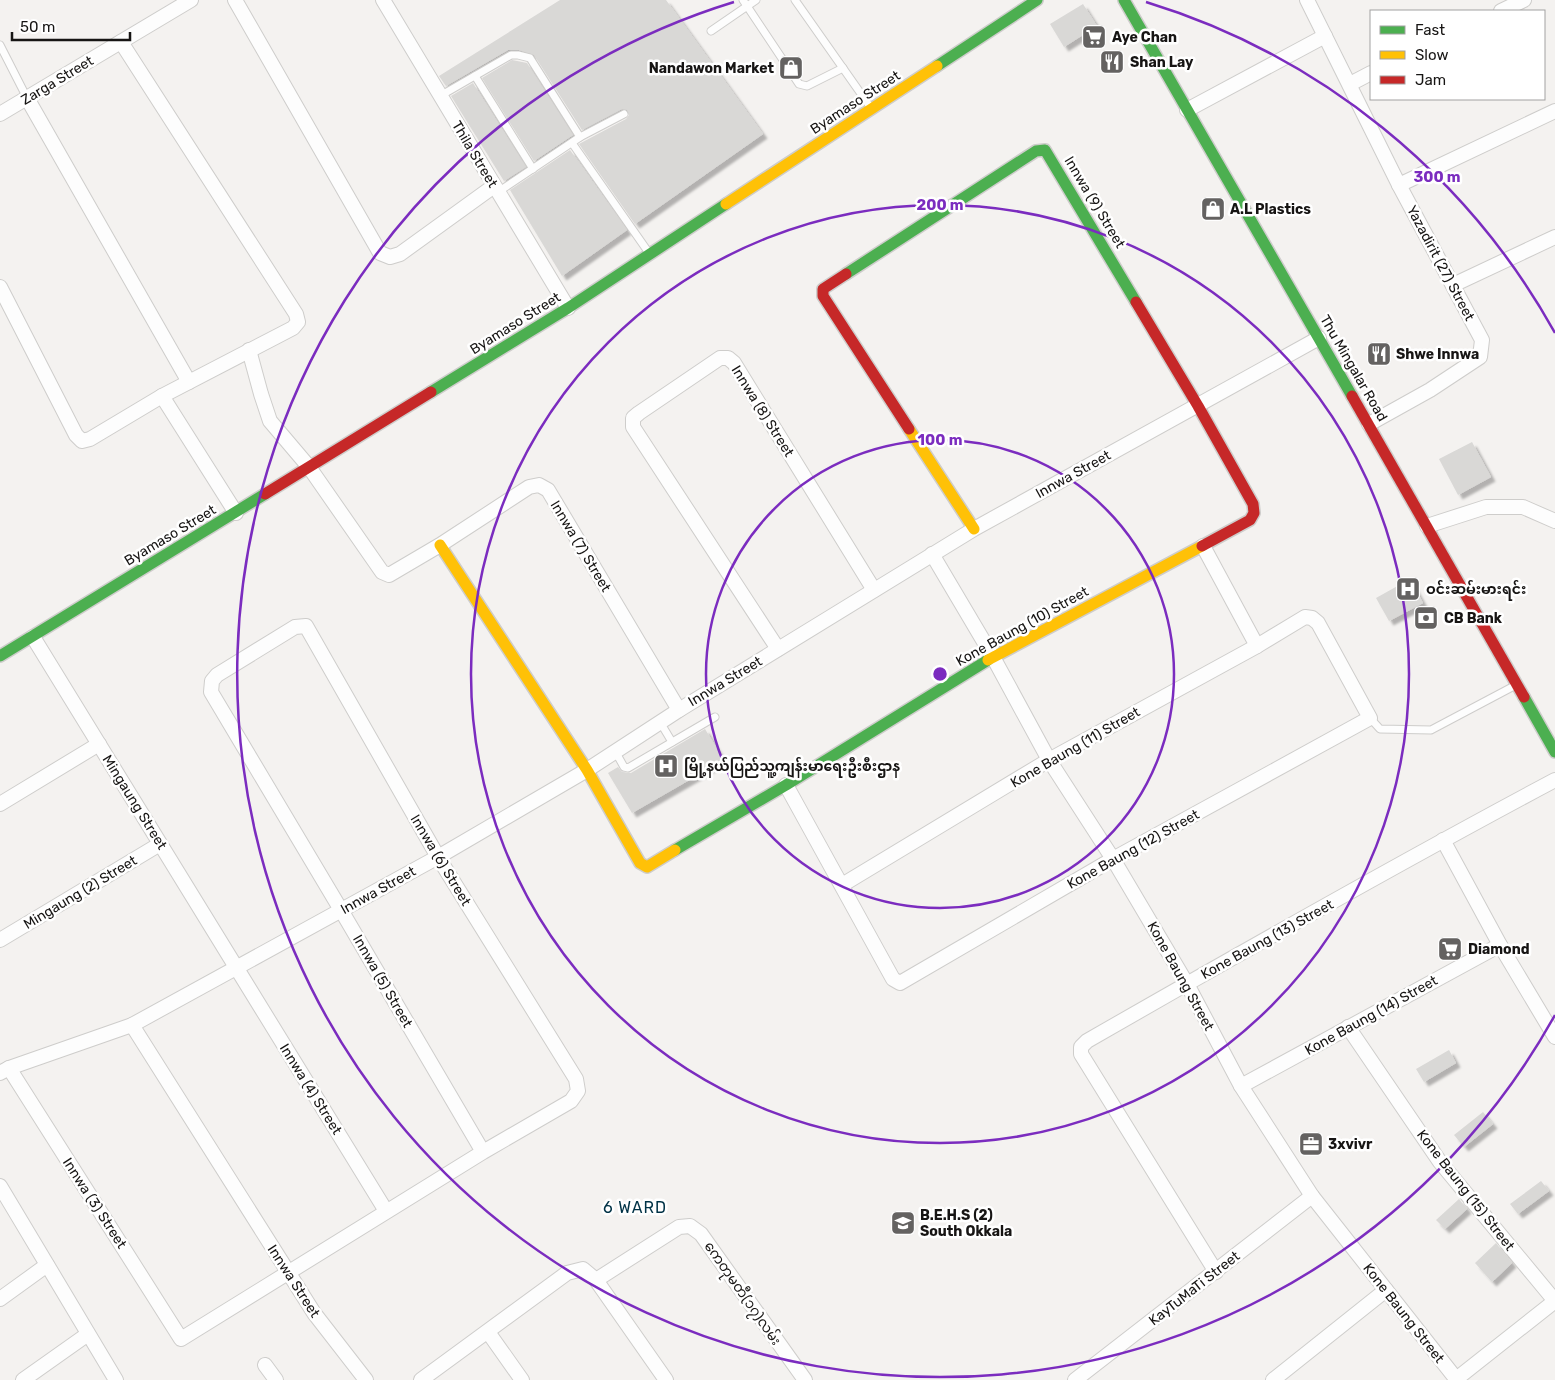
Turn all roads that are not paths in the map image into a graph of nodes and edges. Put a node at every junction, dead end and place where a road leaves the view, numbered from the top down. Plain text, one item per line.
1 (191, 0) edge
2 (234, 0) edge
3 (383, 0) edge
4 (756, 0) edge
5 (795, 0) edge
6 (1037, 0) edge
7 (1124, 0) edge
8 (1307, 0) edge
9 (1524, 0) edge
10 (745, 3) edge
11 (1503, 10) edge
12 (711, 31) dead end
13 (1325, 36) junction
14 (121, 42) junction
15 (0, 45) edge
16 (843, 68) junction
17 (1370, 74) edge
18 (475, 76) junction
19 (1350, 84) junction
20 (440, 96) junction
21 (27, 98) junction
22 (872, 109) junction
23 (1187, 110) junction
24 (1555, 111) edge
25 (0, 114) edge
26 (624, 114) dead end
27 (580, 137) junction
28 (572, 143) junction
29 (533, 169) junction
30 (1399, 185) junction
31 (496, 189) junction
32 (1555, 237) edge
33 (650, 254) junction
34 (1453, 285) junction
35 (0, 286) edge
36 (568, 308) junction
37 (1319, 338) junction
38 (249, 350) junction
39 (189, 382) junction
40 (162, 396) junction
41 (1198, 406) junction
42 (1369, 424) junction
43 (309, 467) junction
44 (236, 513) junction
45 (1555, 521) edge
46 (1427, 526) junction
47 (974, 529) junction
48 (440, 545) junction
49 (1203, 546) junction
50 (932, 554) junction
51 (874, 590) junction
52 (306, 626) joint
53 (33, 636) junction
54 (1257, 646) junction
55 (778, 649) junction
56 (0, 656) edge
57 (993, 657) junction
58 (1517, 684) junction
59 (679, 710) junction
60 (715, 717) dead end
61 (1370, 718) junction
62 (660, 722) junction
63 (672, 742) junction
64 (99, 744) junction
65 (615, 752) junction
66 (1555, 752) edge
67 (1049, 760) junction
68 (587, 770) junction
69 (1555, 780) edge
70 (786, 785) junction
71 (0, 804) edge
72 (1443, 840) junction
73 (160, 844) junction
74 (438, 857) junction
75 (1113, 859) junction
76 (842, 885) junction
77 (342, 910) junction
78 (0, 940) edge
79 (1500, 945) junction
80 (236, 968) junction
81 (1187, 984) junction
82 (132, 1025) junction
83 (1348, 1027) junction
84 (1555, 1037) edge
85 (4, 1071) edge
86 (1241, 1086) junction
87 (483, 1152) junction
88 (2, 1193) edge
89 (1312, 1196) junction
90 (386, 1211) junction
91 (47, 1266) junction
92 (288, 1272) junction
93 (1216, 1272) junction
94 (596, 1280) junction
95 (1386, 1290) junction
96 (0, 1299) edge
97 (1555, 1301) edge
98 (488, 1332) junction
99 (88, 1334) junction
100 (265, 1365) dead end
101 (23, 1380) edge
102 (116, 1380) edge
103 (276, 1380) edge
104 (366, 1380) edge
105 (421, 1380) edge
106 (522, 1380) edge
107 (666, 1380) edge
108 (804, 1380) edge
109 (1075, 1380) edge
110 (1273, 1380) edge
111 (1456, 1380) edge

1 - 14 street, Zarga Street
2 - 31 street
3 - 20 street, Thila Street
4 - 10 lane
5 - 16 lane
6 - 22 main road, Byamaso Street
7 - 23 main road, Thu Mingalar Road
8 - 13 street, Yazadirit (27) Street
9 - 11 street
10 - 12 lane
10 - 16 lane
13 - 19 street, Yazadirit (27) Street
13 - 23 street
14 - 21 street, Zarga Street
14 - 38 street
15 - 21 lane
16 - 22 lane
17 - 19 street
18 - 20 lane
18 - 27 lane
18 - 29 lane
19 - 30 street, Yazadirit (27) Street
20 - 31 street, Thila Street
21 - 25 street, Zarga Street
21 - 39 street
22 - 33 main road, Byamaso Street
23 - 37 main road, Thu Mingalar Road
24 - 30 street
26 - 27 lane
27 - 28 lane
28 - 29 lane
28 - 33 lane
29 - 31 lane
30 - 34 street, Yazadirit (27) Street
31 - 36 street, Thila Street
32 - 34 street
33 - 36 main road, Byamaso Street
34 - 42 street, Yazadirit (27) Street
35 - 40 street
36 - 43 main road, Byamaso Street
37 - 41 street, Innwa Street
37 - 42 main road, Thu Mingalar Road
38 - 39 street
38 - 43 street
39 - 40 street
40 - 44 street
41 - 47 street, Innwa Street
41 - 47 main road, Innwa (9) Street
41 - 49 main road, Kone Baung (10) Street
42 - 46 main road, Thu Mingalar Road
43 - 44 main road, Byamaso Street
43 - 48 street, Innwa (7) Street
44 - 53 main road, Byamaso Street
45 - 46 street
46 - 58 main road, Thu Mingalar Road
47 - 50 street, Innwa Street
48 - 59 street, Innwa (7) Street
48 - 68 main road
49 - 54 street
49 - 57 main road, Kone Baung (10) Street
50 - 51 street, Innwa Street
50 - 57 street, Kone Baung Street
51 - 55 street, Innwa Street
51 - 55 street, Innwa (8) Street
52 - 74 street, Innwa (6) Street
52 - 77 street, Innwa (5) Street
53 - 56 main road, Byamaso Street
53 - 64 street, Mingaung Street
54 - 61 street, Kone Baung (11) Street
54 - 67 street, Kone Baung (11) Street
55 - 59 street, Innwa Street
57 - 67 street, Kone Baung Street
57 - 70 main road, Kone Baung (10) Street
58 - 61 lane
58 - 66 main road, Thu Mingalar Road
59 - 62 street, Innwa Street
60 - 63 lane
61 - 75 street, Kone Baung (12) Street
62 - 63 lane
62 - 65 street, Innwa Street
63 - 65 lane
64 - 71 street
64 - 73 street, Mingaung Street
65 - 68 street, Innwa Street
67 - 75 street, Kone Baung Street
67 - 76 street, Kone Baung (11) Street
68 - 70 main road, Kone Baung (10) Street
68 - 74 street, Innwa Street
69 - 72 street, Kone Baung (13) Street
70 - 76 street
72 - 79 street
72 - 81 street, Kone Baung (13) Street
73 - 78 street, Mingaung (2) Street
73 - 80 street, Mingaung Street
74 - 77 street, Innwa Street
74 - 87 street, Innwa (6) Street
75 - 76 street, Kone Baung (12) Street
75 - 81 street, Kone Baung Street
77 - 80 street, Innwa Street
77 - 87 street, Innwa (5) Street
79 - 83 street, Kone Baung (14) Street
79 - 84 street
80 - 82 street, Innwa Street
80 - 90 street, Innwa (4) Street
81 - 86 street, Kone Baung Street
81 - 93 street, Kone Baung (13) Street
82 - 85 street, Innwa Street
82 - 92 street, Innwa Street
83 - 86 street, Kone Baung (14) Street
83 - 97 street, Kone Baung (15) Street
85 - 92 street, Innwa (3) Street
86 - 89 street, Kone Baung Street
87 - 90 street
88 - 91 street
89 - 93 street, KayTuMaTi Street
89 - 95 street, Kone Baung Street
90 - 92 street
91 - 96 street
91 - 99 street
92 - 104 street, Innwa Street
93 - 109 street, KayTuMaTi Street
94 - 98 street
94 - 107 street
94 - 108 street, ကေတုမတီ(၁၇)လမ်း
95 - 110 street
95 - 111 street, Kone Baung Street
97 - 111 street, Kone Baung (15) Street
98 - 105 street
98 - 106 street
99 - 101 street
99 - 102 street
100 - 103 street

